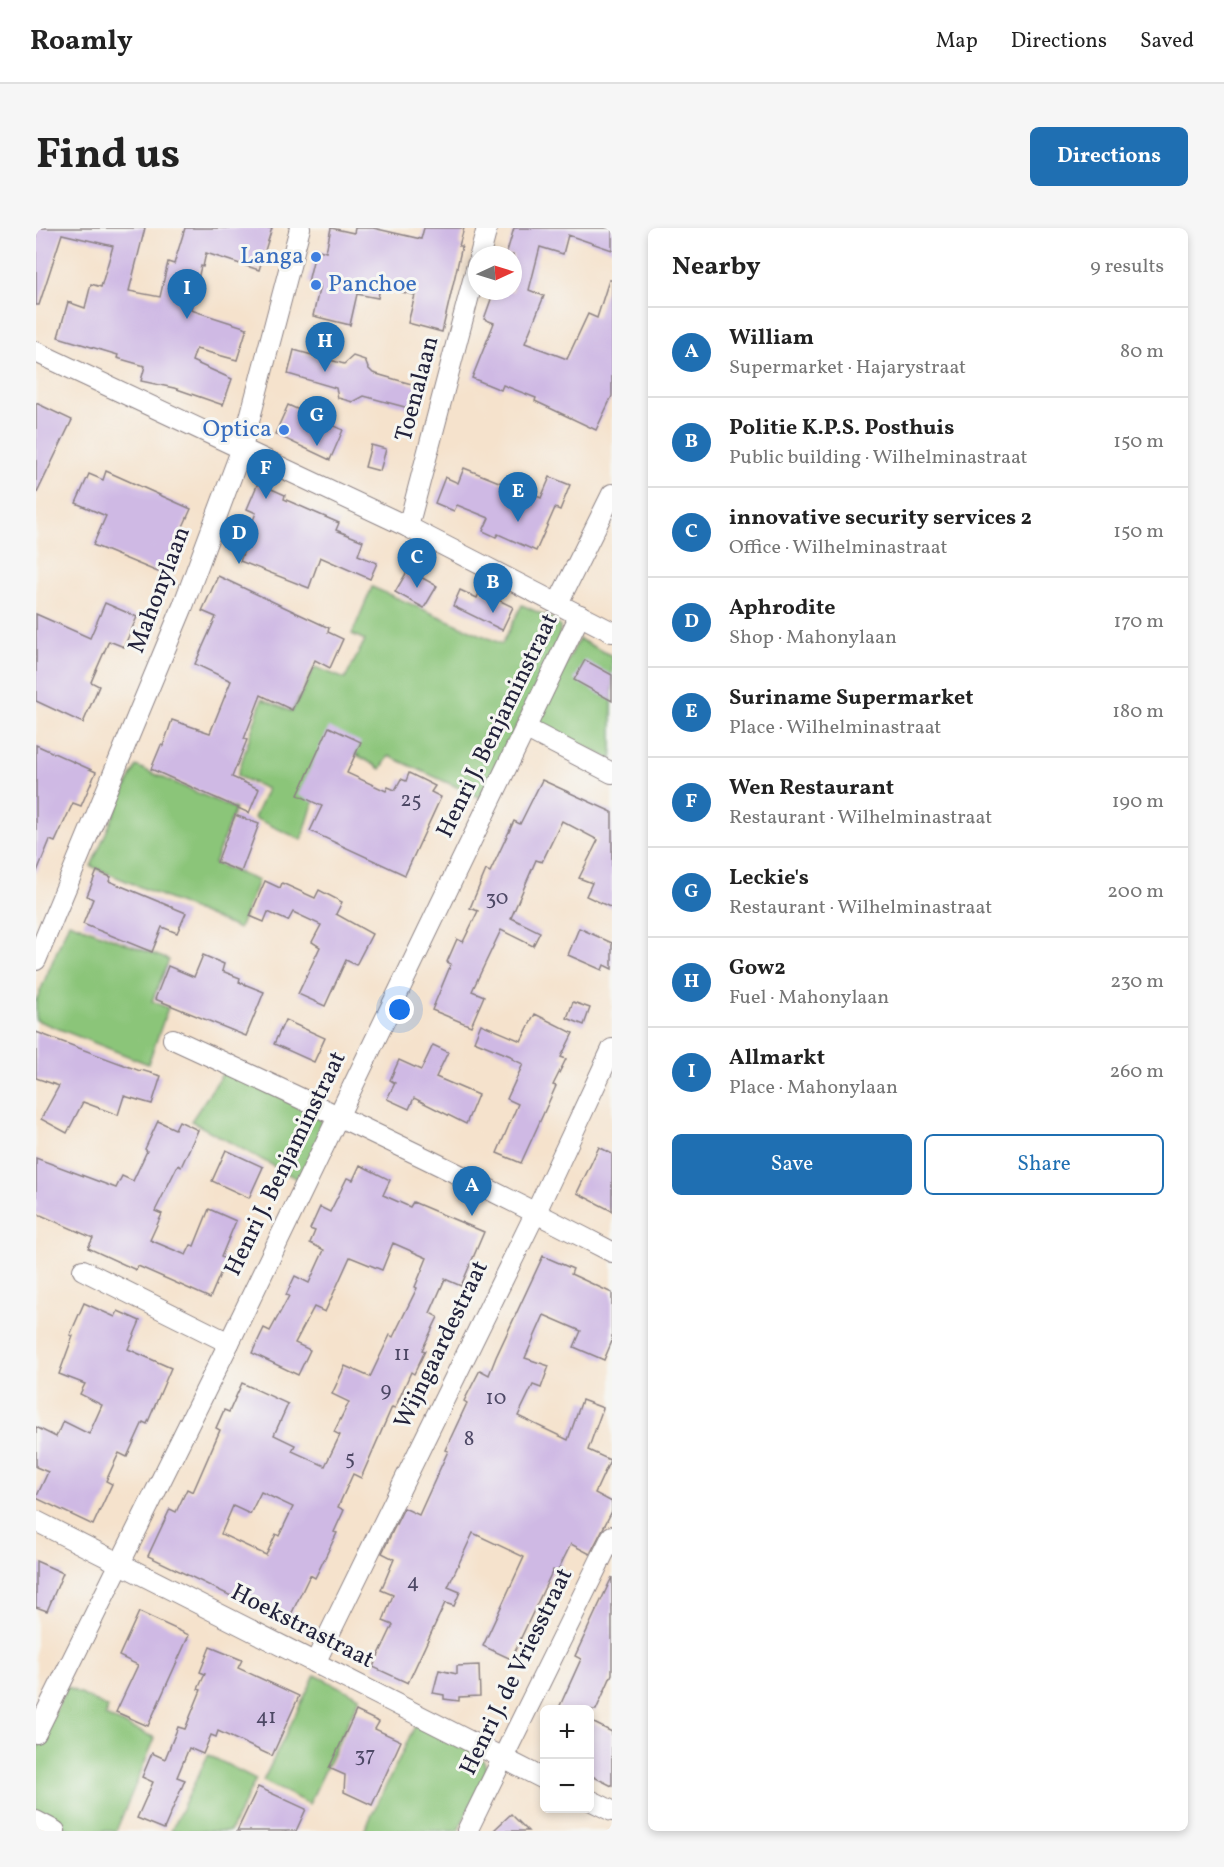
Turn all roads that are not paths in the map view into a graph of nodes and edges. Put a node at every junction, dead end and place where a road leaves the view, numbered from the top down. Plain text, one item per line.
1 (300, 228) edge
2 (487, 228) edge
3 (482, 246) edge
4 (468, 299) edge
5 (36, 352) edge
6 (242, 448) junction
7 (612, 495) edge
8 (408, 527) junction
9 (558, 603) junction
10 (580, 615) junction
11 (612, 632) edge
12 (525, 728) junction
13 (612, 773) edge
14 (36, 960) edge
15 (173, 1039) dead end
16 (612, 1049) edge
17 (338, 1115) junction
18 (536, 1212) junction
19 (612, 1252) edge
20 (83, 1270) dead end
21 (229, 1343) junction
22 (36, 1521) edge
23 (612, 1536) edge
24 (120, 1564) junction
25 (315, 1663) junction
26 (36, 1733) edge
27 (503, 1759) junction
28 (540, 1777) edge
29 (594, 1802) edge
30 (612, 1811) edge
31 (36, 1821) edge
32 (55, 1831) edge
33 (467, 1831) edge

1 - 6 street, Mahonylaan
2 - 3 street
4 - 8 street, Toenalaan
5 - 6 street
6 - 8 street
6 - 14 street, Mahonylaan
7 - 9 street
8 - 9 street
9 - 10 street
10 - 11 street
10 - 12 street, Henri J. Benjaminstraat
12 - 13 street
12 - 17 street, Henri J. Benjaminstraat
15 - 17 street
16 - 18 street, Wijngaardestraat
17 - 18 street
17 - 21 street, Henri J. Benjaminstraat
18 - 19 street
18 - 25 street, Wijngaardestraat
20 - 21 street
21 - 24 street, Henri J. Benjaminstraat
22 - 24 street, Hoekstrastraat
23 - 27 street, Henri J. de Vriesstraat
24 - 25 street, Hoekstrastraat
24 - 26 street, Henri J. Benjaminstraat
25 - 27 street, Hoekstrastraat
27 - 28 street, Hoekstrastraat
27 - 33 street, Henri J. de Vriesstraat
29 - 30 street
31 - 32 street

